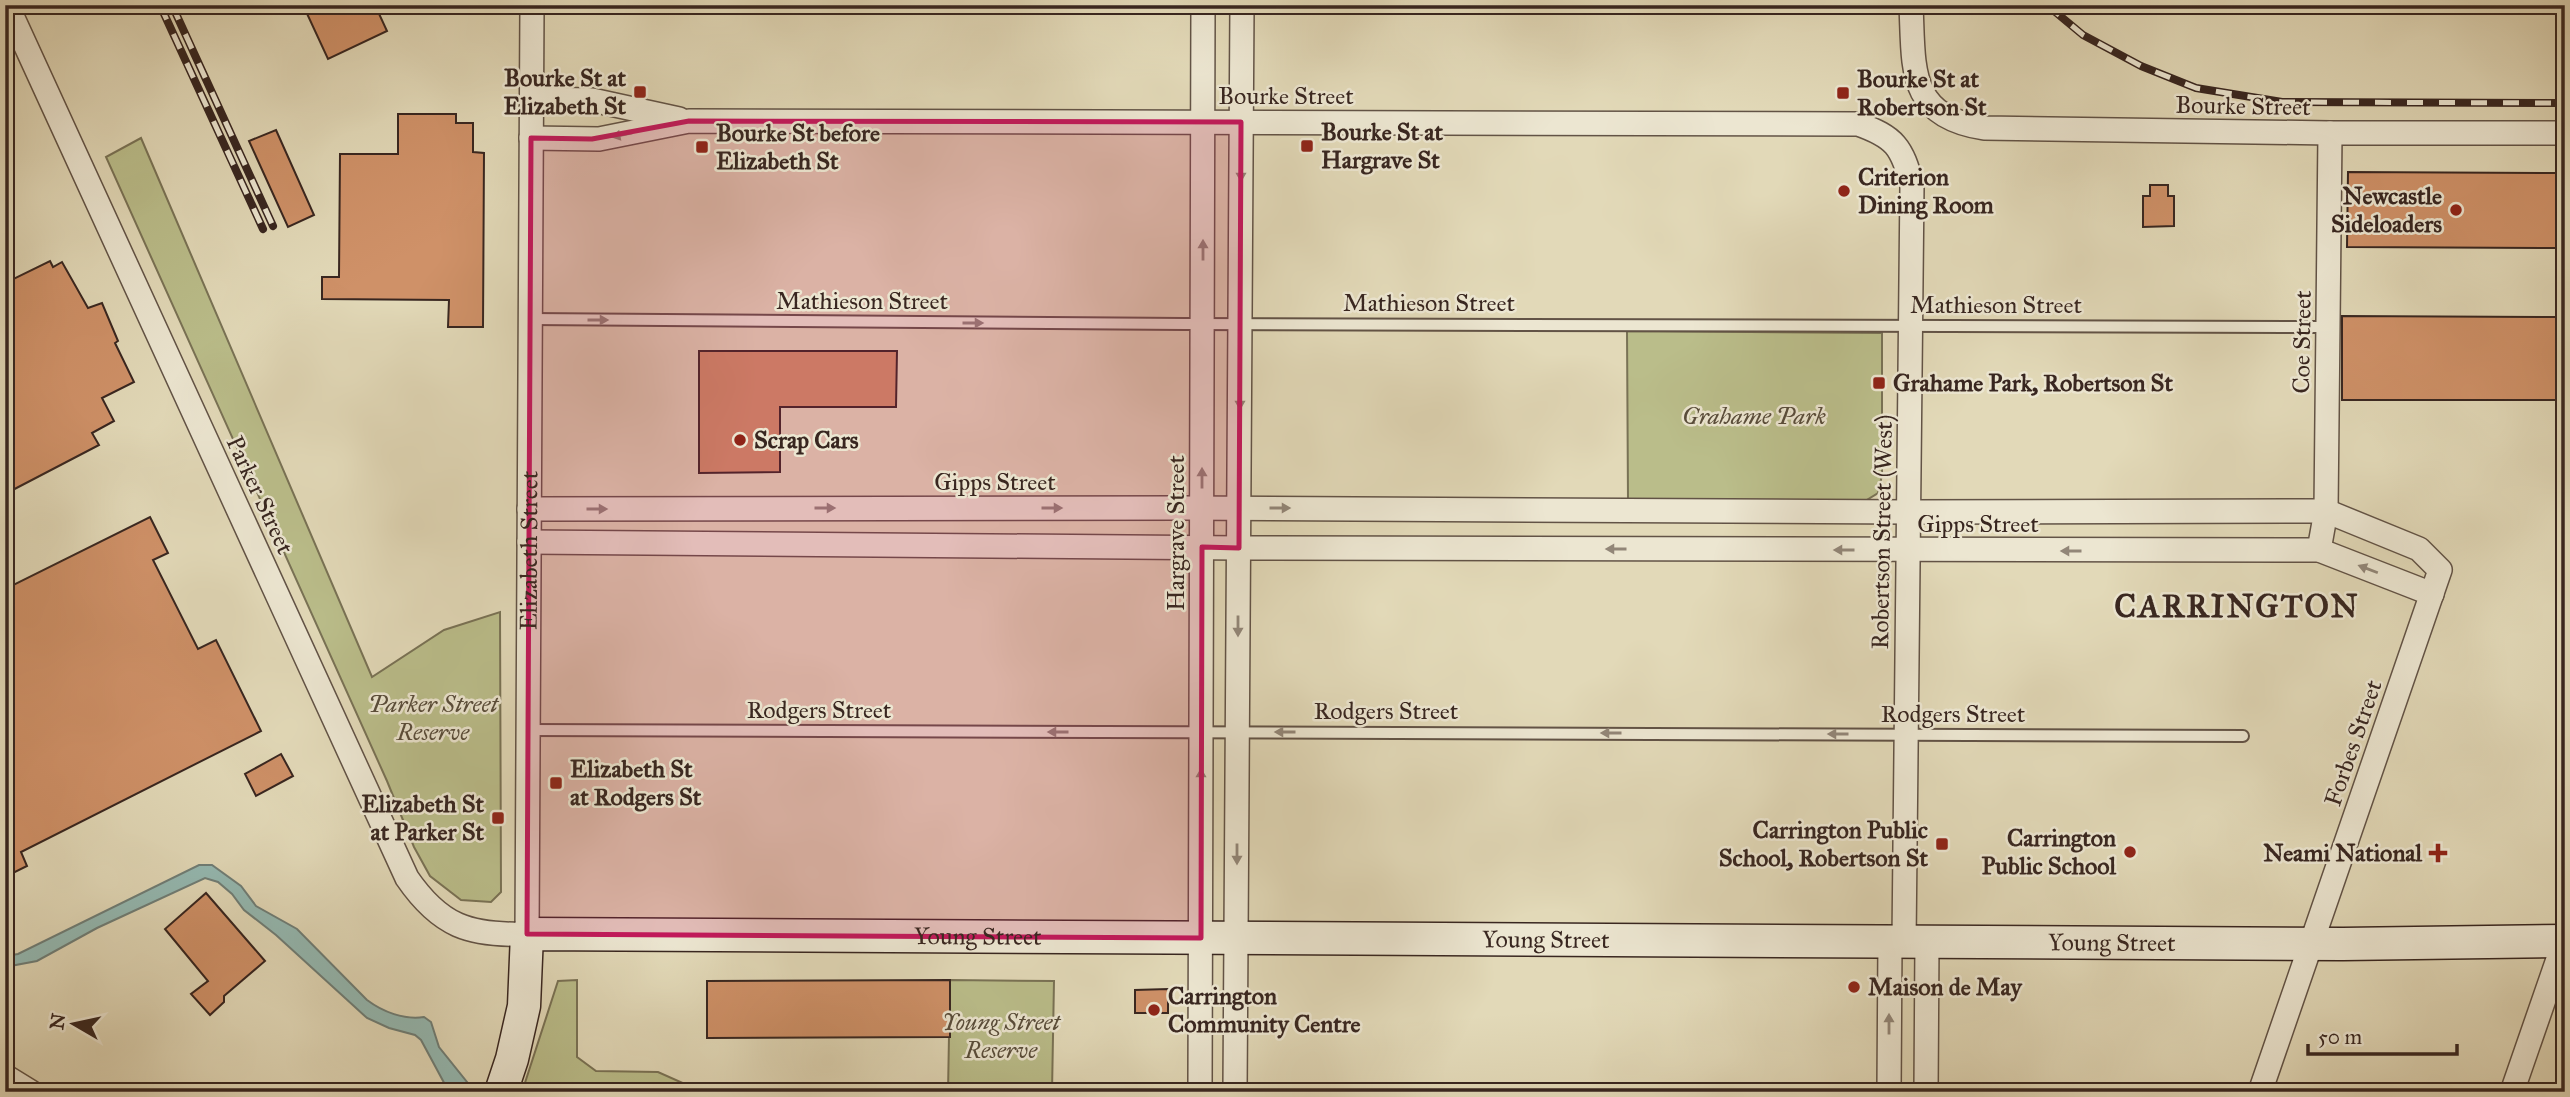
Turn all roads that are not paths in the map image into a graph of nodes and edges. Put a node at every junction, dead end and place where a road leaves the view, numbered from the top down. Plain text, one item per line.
1 (7, 5) edge
2 (531, 5) edge
3 (1203, 5) edge
4 (1242, 5) edge
5 (1912, 5) edge
6 (531, 99) junction
7 (689, 121) junction
8 (1203, 122) junction
9 (1241, 122) junction
10 (1882, 132) joint
11 (2330, 133) junction
12 (2565, 133) edge
13 (531, 138) junction
14 (530, 319) junction
15 (1202, 324) junction
16 (1240, 324) junction
17 (1910, 326) junction
18 (2328, 327) junction
19 (1239, 508) junction
20 (529, 509) junction
21 (1202, 509) junction
22 (1460, 509) junction
23 (1666, 510) junction
24 (2123, 511) junction
25 (2326, 511) junction
26 (1909, 512) junction
27 (529, 542) junction
28 (1202, 547) junction
29 (1239, 548) junction
30 (1460, 548) junction
31 (1665, 549) junction
32 (1908, 550) junction
33 (2319, 550) junction
34 (2123, 551) junction
35 (2440, 570) joint
36 (2432, 594) junction
37 (528, 730) junction
38 (1201, 732) junction
39 (1237, 732) junction
40 (1906, 734) junction
41 (2243, 736) dead end
42 (527, 934) junction
43 (1200, 938) junction
44 (1236, 938) junction
45 (2565, 940) edge
46 (1907, 942) junction
47 (2311, 944) junction
48 (1236, 1060) junction
49 (1201, 1061) junction
50 (5, 1076) edge
51 (31, 1092) edge
52 (501, 1092) edge
53 (1200, 1092) edge
54 (1235, 1092) edge
55 (1889, 1092) edge
56 (1926, 1092) edge
57 (2260, 1092) edge
58 (2512, 1092) edge

1 - 42 street, Parker Street
2 - 6 street, Elizabeth Street
3 - 8 street, Hargrave Street
4 - 9 street
5 - 11 street, Bourke Street
6 - 7 street, Bourke Street
6 - 13 street, Elizabeth Street
7 - 8 street, Bourke Street
7 -> 13 street, Bourke Street
8 - 9 street, Bourke Street
15 -> 8 street, Hargrave Street
9 - 10 street, Bourke Street
9 -> 16 street
10 - 17 street, Robertson Street (West)
11 - 12 street, Bourke Street
11 - 18 street, Coe Street
13 - 14 street, Elizabeth Street
14 -> 15 lane, Mathieson Street
14 - 20 street, Elizabeth Street
15 - 16 lane, Mathieson Street
21 -> 15 street, Hargrave Street
16 - 17 lane, Mathieson Street
16 -> 19 street
17 - 18 lane, Mathieson Street
17 - 26 street, Robertson Street (West)
18 - 25 street, Coe Street
19 - 21 street, Gipps Street
19 -> 22 street, Gipps Street
19 - 29 street
20 -> 21 street, Gipps Street
20 - 27 street, Elizabeth Street
21 - 28 street, Hargrave Street
22 - 23 street, Gipps Street
22 - 30 street
23 - 26 street, Gipps Street
23 - 31 street
24 - 25 street, Gipps Street
24 - 26 street, Gipps Street
24 - 34 street
25 - 33 street, Coe Street
25 - 35 street, Gipps Street
26 - 32 street, Robertson Street (West)
27 - 28 street, Gipps Street
27 - 37 street, Elizabeth Street
28 - 29 street, Gipps Street
28 - 38 street, Hargrave Street
29 - 30 street, Gipps Street
29 -> 39 street
31 -> 30 street, Gipps Street
32 -> 31 street, Gipps Street
34 -> 32 street, Gipps Street
32 - 40 street, Robertson Street (West)
33 - 34 street, Gipps Street
36 -> 33 street, Gipps Street
35 - 36 street, Forbes Street
36 - 47 street, Forbes Street
38 -> 37 lane, Rodgers Street
37 - 42 street, Elizabeth Street
38 - 39 lane, Rodgers Street
43 -> 38 street, Hargrave Street
40 -> 39 lane, Rodgers Street
39 -> 44 street
40 - 41 lane, Rodgers Street
40 - 46 street, Robertson Street (West)
42 - 43 main road, Young Street
42 - 52 main road, Elizabeth Street
43 - 44 main road, Young Street
43 - 49 street, Hargrave Street
44 - 46 main road, Young Street
44 - 48 street
45 - 47 main road, Young Street
45 - 58 street
46 - 47 main road, Young Street
55 -> 46 street, Robertson Street (West)
46 - 56 street, Robertson Street (West)
47 - 57 street, Forbes Street
48 - 49 street
48 - 54 street
49 - 53 street, Hargrave Street
50 - 51 street

